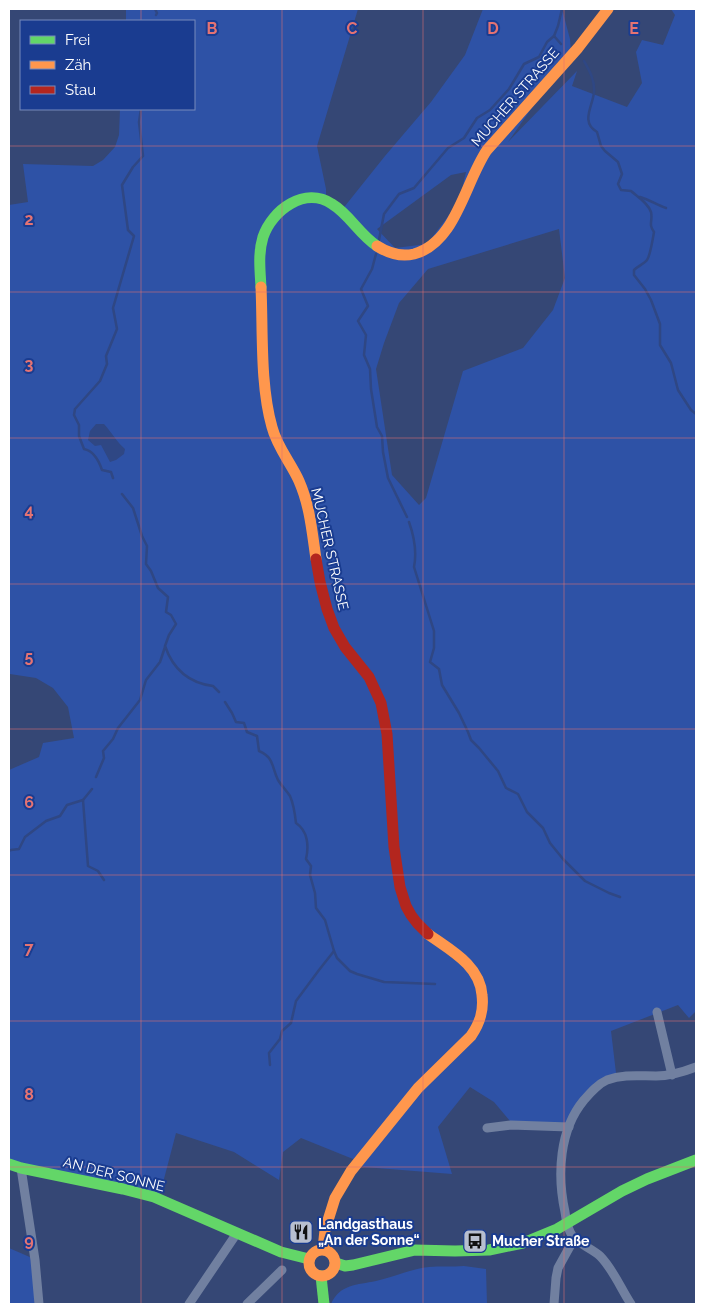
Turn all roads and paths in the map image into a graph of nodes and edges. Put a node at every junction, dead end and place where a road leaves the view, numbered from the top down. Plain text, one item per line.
1 (608, 9) edge
2 (656, 1012) dead end
3 (696, 1067) edge
4 (672, 1074) junction
5 (569, 1127) junction
6 (487, 1128) dead end
7 (696, 1160) edge
8 (9, 1164) edge
9 (21, 1168) junction
10 (567, 1223) junction
11 (237, 1232) junction
12 (574, 1239) junction
13 (323, 1249) junction
14 (309, 1259) junction
15 (336, 1263) junction
16 (282, 1270) dead end
17 (321, 1276) junction
18 (39, 1304) edge
19 (189, 1304) edge
20 (247, 1304) edge
21 (324, 1304) edge
22 (554, 1304) edge
23 (630, 1304) edge

1 - 13 main road, MUCHER STRASSE
2 - 4 street
3 - 4 street
4 - 5 street
5 - 6 street
5 - 10 street
7 - 10 main road
8 - 9 main road, AN DER SONNE
9 - 11 main road, AN DER SONNE
9 - 18 street
10 - 12 street
10 - 15 main road
11 - 14 main road, AN DER SONNE
11 - 19 street
12 - 22 street
12 - 23 street
13 - 14 main road
13 - 15 main road
14 - 17 main road
15 - 17 main road
16 - 20 street
17 - 21 main road

